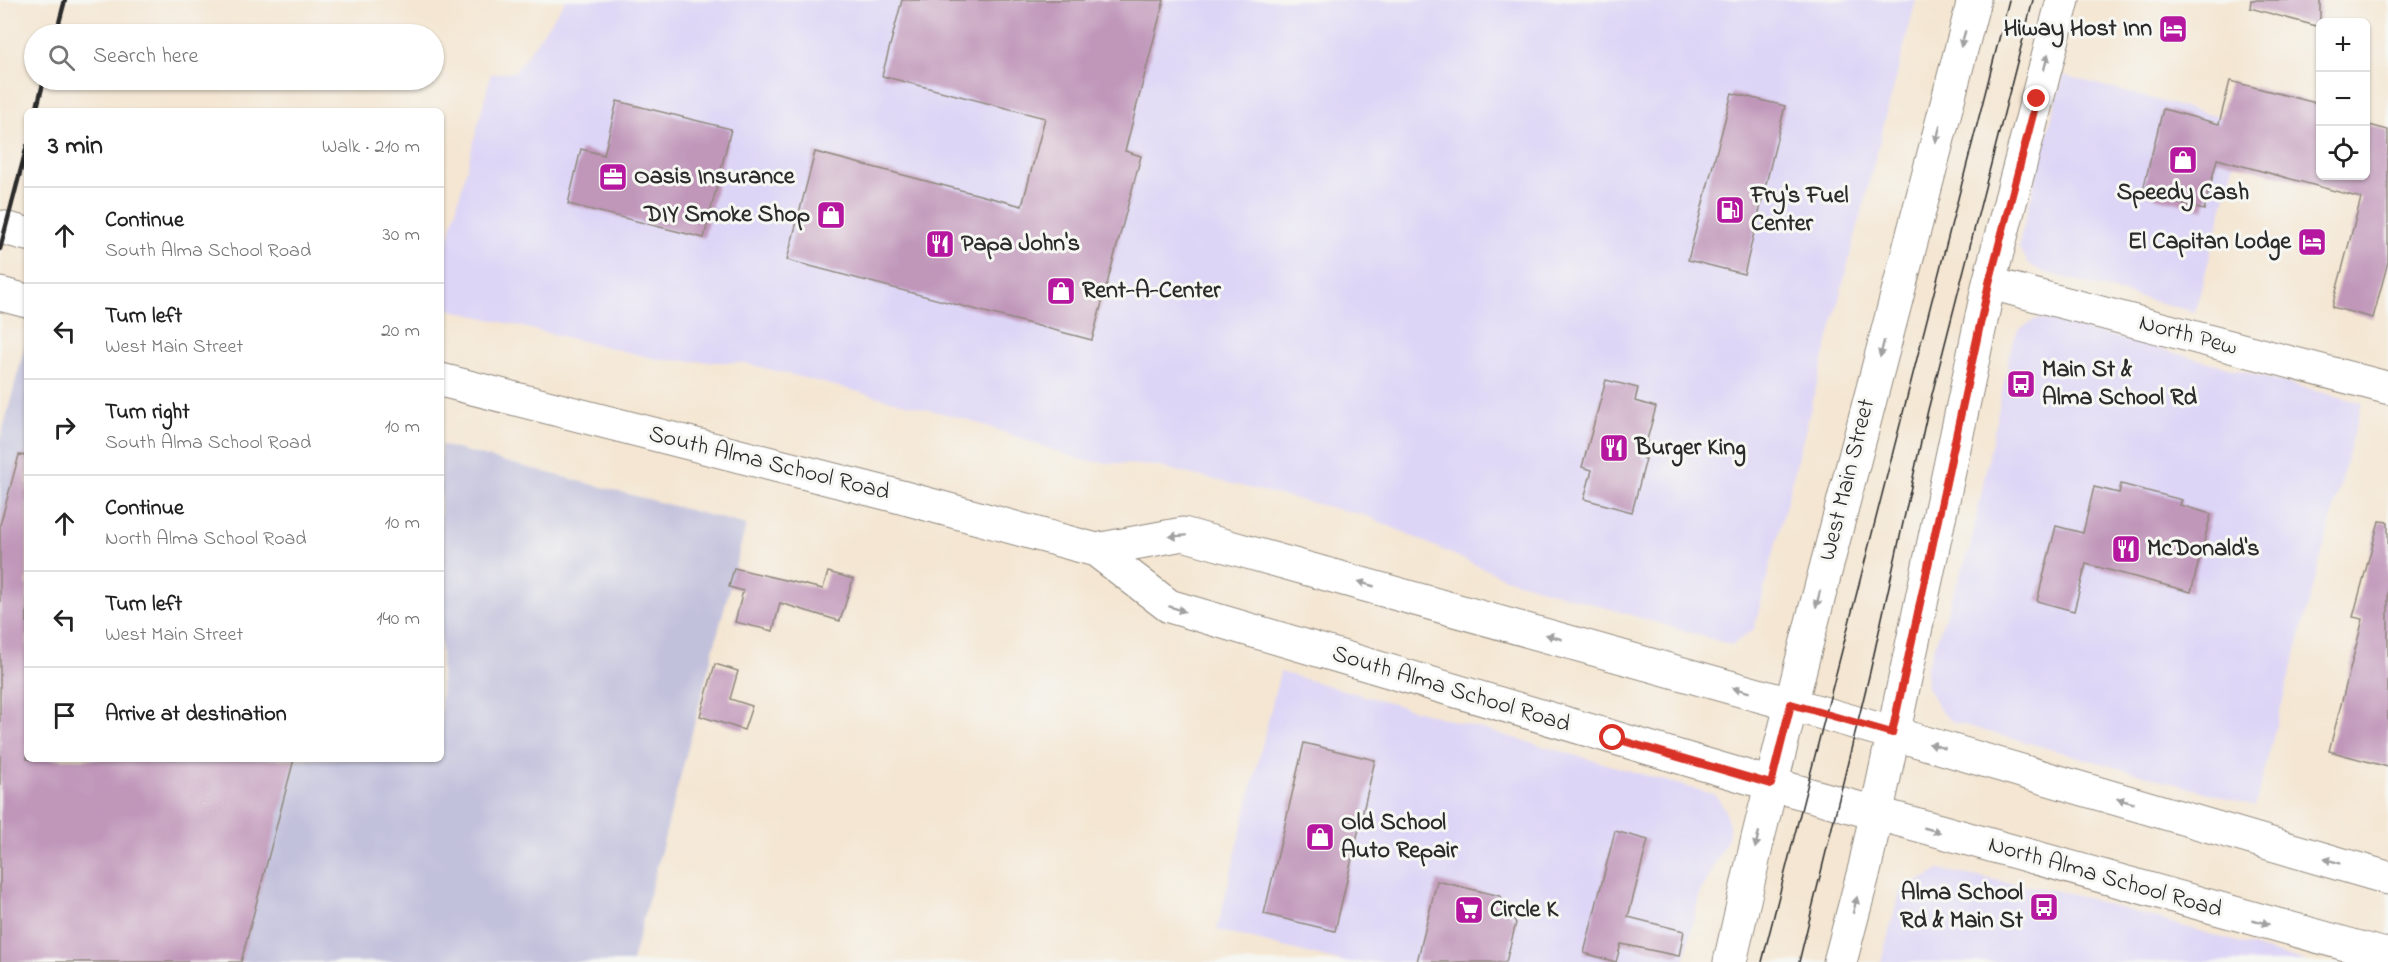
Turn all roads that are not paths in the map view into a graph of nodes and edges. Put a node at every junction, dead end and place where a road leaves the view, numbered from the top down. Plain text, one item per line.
1 (1974, 0) edge
2 (2063, 0) edge
3 (0, 227) edge
4 (24, 233) edge
5 (1989, 283) junction
6 (0, 294) edge
7 (24, 300) edge
8 (444, 381) edge
9 (2388, 388) edge
10 (1096, 550) junction
11 (1791, 704) junction
12 (1892, 733) junction
13 (1771, 784) junction
14 (1823, 798) joint
15 (1876, 813) junction
16 (2388, 878) edge
17 (2388, 954) edge
18 (1730, 962) edge
19 (1840, 962) edge

1 -> 11 main road, West Main Street
5 -> 2 main road
3 - 4 main road
5 - 9 street, North Pew
5 - 12 main road
6 - 7 main road
8 - 10 main road, South Alma School Road
11 -> 10 main road, South Alma School Road
10 -> 13 main road, South Alma School Road
11 - 12 main road, South Alma School Road
11 - 13 main road, West Main Street
12 - 15 main road
16 -> 12 main road
13 - 14 main road, South Alma School Road
13 -> 18 main road, West Main Street
14 - 15 main road, North Alma School Road
15 -> 17 main road, North Alma School Road
19 -> 15 main road

